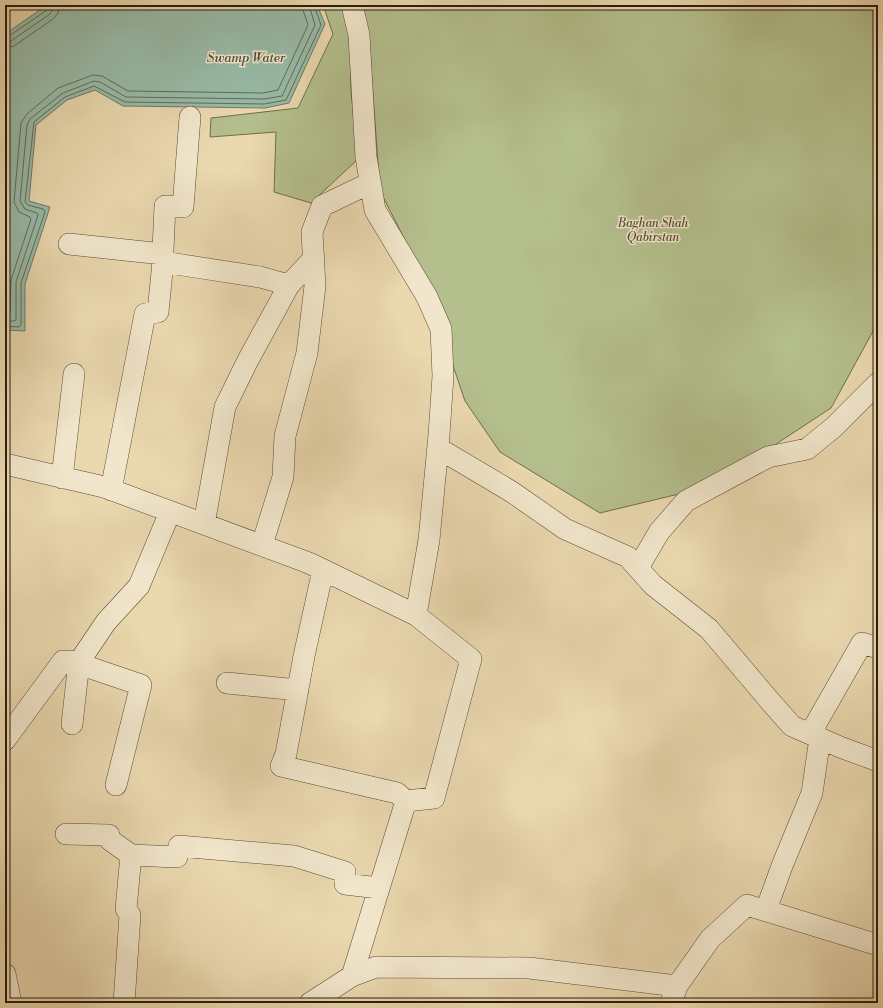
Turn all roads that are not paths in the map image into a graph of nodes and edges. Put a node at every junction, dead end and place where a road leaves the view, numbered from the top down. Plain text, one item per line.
1 (352, 5) edge
2 (190, 118) dead end
3 (370, 183) junction
4 (69, 244) dead end
5 (163, 258) junction
6 (314, 258) junction
7 (289, 285) junction
8 (74, 374) dead end
9 (878, 382) edge
10 (438, 448) junction
11 (5, 464) edge
12 (62, 478) junction
13 (111, 490) junction
14 (170, 512) junction
15 (204, 524) junction
16 (262, 545) junction
17 (638, 568) junction
18 (323, 570) junction
19 (416, 615) junction
20 (878, 648) edge
21 (79, 662) junction
22 (227, 684) dead end
23 (298, 690) junction
24 (72, 724) dead end
25 (815, 736) junction
26 (5, 740) edge
27 (878, 761) edge
28 (116, 785) dead end
29 (406, 801) junction
30 (66, 834) dead end
31 (131, 855) junction
32 (379, 888) junction
33 (766, 910) junction
34 (878, 945) edge
35 (5, 974) edge
36 (352, 976) junction
37 (674, 995) edge
38 (11, 1003) edge
39 (124, 1003) edge
40 (310, 1003) edge

1 - 3 street
2 - 5 street
3 - 6 street
3 - 10 street
4 - 5 street
5 - 7 street
5 - 13 street
6 - 7 street
6 - 16 street
7 - 15 street
8 - 12 street
9 - 17 street
10 - 17 street
10 - 19 street
11 - 12 street
12 - 13 street
13 - 14 street
14 - 15 street
14 - 21 street
15 - 16 street
16 - 18 street
17 - 25 street
18 - 19 street
18 - 23 street
19 - 29 street
20 - 25 street
21 - 24 street
21 - 26 street
21 - 28 street
22 - 23 street
23 - 29 street
25 - 27 street
25 - 33 street
29 - 32 street
30 - 31 street
31 - 32 street
31 - 39 street
32 - 36 street
33 - 34 street
33 - 37 street
35 - 38 street
36 - 37 street
36 - 40 street

